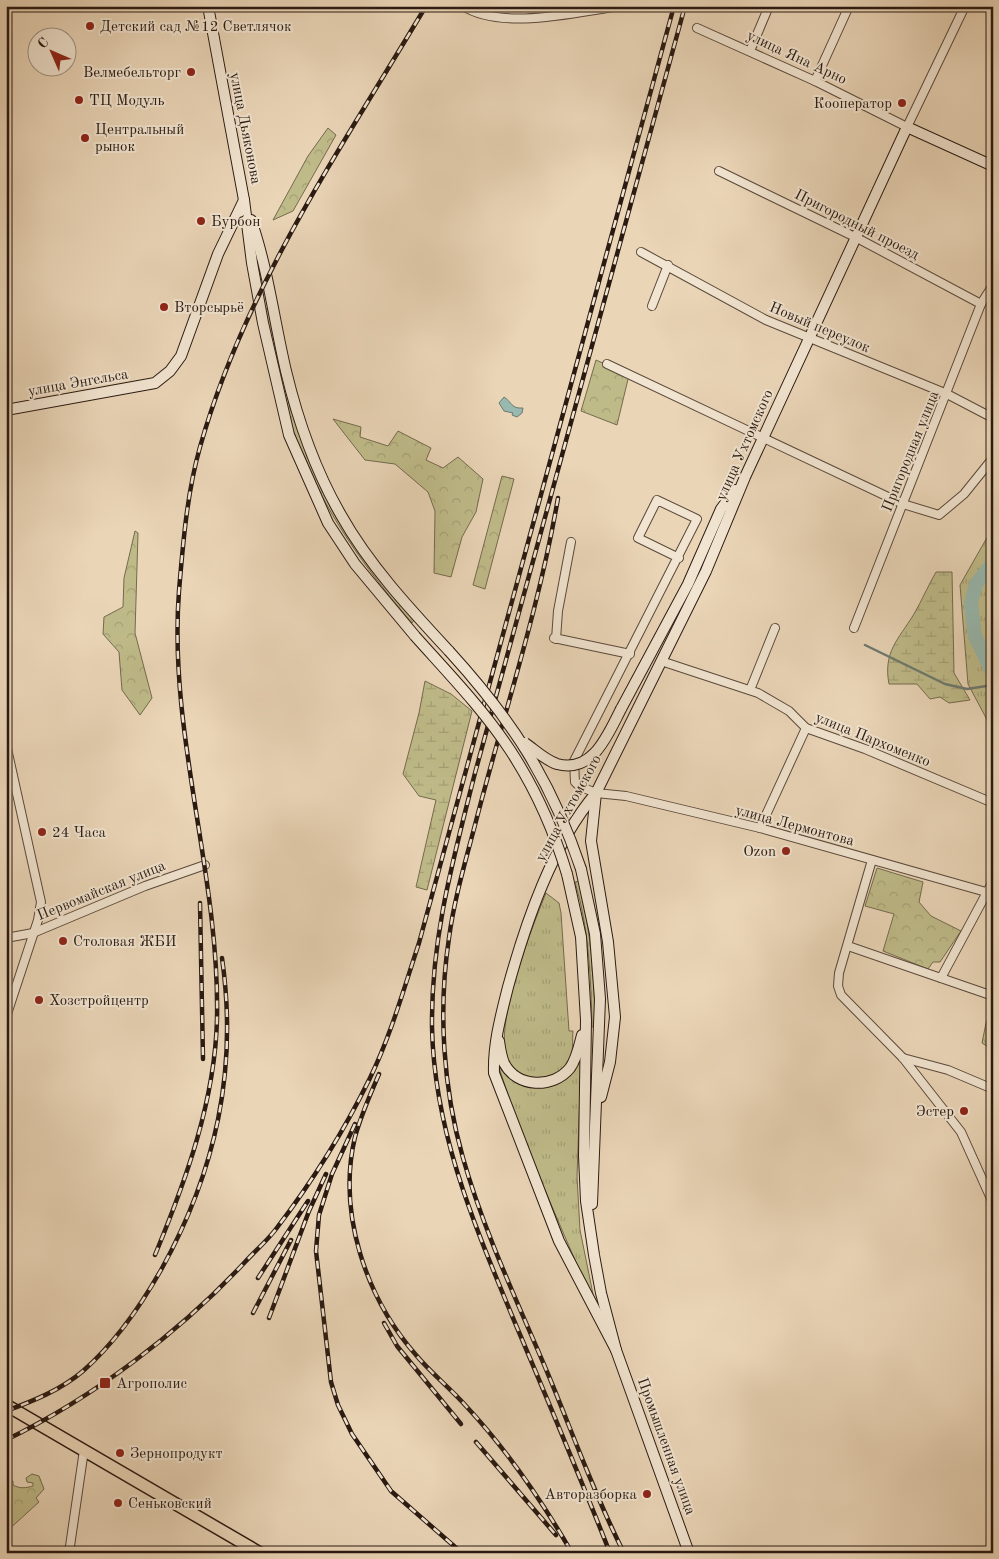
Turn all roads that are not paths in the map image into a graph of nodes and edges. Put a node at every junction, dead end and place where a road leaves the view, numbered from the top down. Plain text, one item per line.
1 (208, 6) edge
2 (463, 6) edge
3 (620, 6) edge
4 (770, 6) edge
5 (849, 6) edge
6 (965, 6) edge
7 (697, 28) dead end
8 (750, 51) junction
9 (815, 81) junction
10 (907, 127) junction
11 (993, 166) edge
12 (719, 171) dead end
13 (244, 200) junction
14 (856, 238) junction
15 (641, 252) dead end
16 (668, 265) junction
17 (993, 286) edge
18 (981, 304) junction
19 (652, 306) dead end
20 (809, 337) junction
21 (607, 364) dead end
22 (155, 383) joint
23 (947, 394) junction
24 (6, 410) edge
25 (993, 418) edge
26 (762, 439) junction
27 (993, 458) edge
28 (745, 477) junction
29 (903, 504) junction
30 (571, 542) dead end
31 (679, 558) junction
32 (774, 628) dead end
33 (854, 628) dead end
34 (630, 654) junction
35 (661, 661) junction
36 (750, 690) junction
37 (806, 728) junction
38 (521, 741) junction
39 (6, 744) edge
40 (596, 793) junction
41 (993, 802) edge
42 (760, 828) junction
43 (872, 860) junction
44 (205, 865) dead end
45 (993, 881) edge
46 (986, 892) junction
47 (33, 933) junction
48 (6, 938) edge
49 (848, 946) junction
50 (941, 978) junction
51 (993, 996) edge
52 (6, 1017) edge
53 (586, 1020) junction
54 (499, 1026) junction
55 (903, 1058) junction
56 (993, 1088) edge
57 (596, 1117) junction
58 (993, 1204) edge
59 (591, 1225) junction
60 (616, 1350) junction
61 (6, 1405) edge
62 (84, 1450) junction
63 (69, 1553) edge
64 (260, 1553) edge
65 (689, 1553) edge

1 - 13 main road, улица Дьяконова
2 - 3 street
4 - 8 street
5 - 9 street
6 - 10 street, улица Ухтомского
7 - 8 street, улица Яна Арно
8 - 9 street, улица Яна Арно
9 - 10 street, улица Яна Арно
10 - 11 main road, улица Яна Арно
10 - 14 main road, улица Ухтомского
12 - 14 street, Пригородный проезд
13 - 22 main road, улица Дьяконова
13 - 38 main road, bridge
13 - 53 main road, bridge
14 - 18 street, Пригородный проезд
14 - 20 main road, улица Ухтомского
15 - 16 street, Новый переулок
16 - 19 street
16 - 20 street, Новый переулок
17 - 18 street, Пригородная улица
18 - 23 street, Пригородная улица
20 - 23 street, Новый переулок
20 - 26 main road, улица Ухтомского
21 - 26 street
22 - 24 main road, улица Энгельса
23 - 25 street, Новый переулок
23 - 29 street, Пригородная улица
26 - 28 main road, улица Ухтомского
26 - 29 street
27 - 29 street
28 - 35 main road, улица Ухтомского
28 - 38 main road, bridge
29 - 33 street, Пригородная улица
30 - 34 street
31 - 31 street
31 - 34 street
32 - 36 street
34 - 40 street
35 - 36 street, улица Пархоменко
35 - 40 main road, улица Ухтомского
36 - 37 street, улица Пархоменко
37 - 41 street, улица Пархоменко
37 - 42 street
38 - 57 main road, bridge
39 - 47 street
40 - 42 street, улица Лермонтова
40 - 54 main road, улица Ухтомского
40 - 57 main road
42 - 43 street, улица Лермонтова
43 - 46 street, улица Лермонтова
43 - 49 street
44 - 47 street, Первомайская улица
45 - 46 street
46 - 50 street
47 - 48 street, Первомайская улица
47 - 52 street
49 - 50 street
49 - 55 street
50 - 51 street
53 - 54 main road
53 - 59 main road
54 - 60 main road, улица Ухтомского
55 - 56 street
55 - 58 street
57 - 59 main road
59 - 60 main road
60 - 65 main road, Промышленная улица
61 - 62 main road
62 - 63 street
62 - 64 main road

